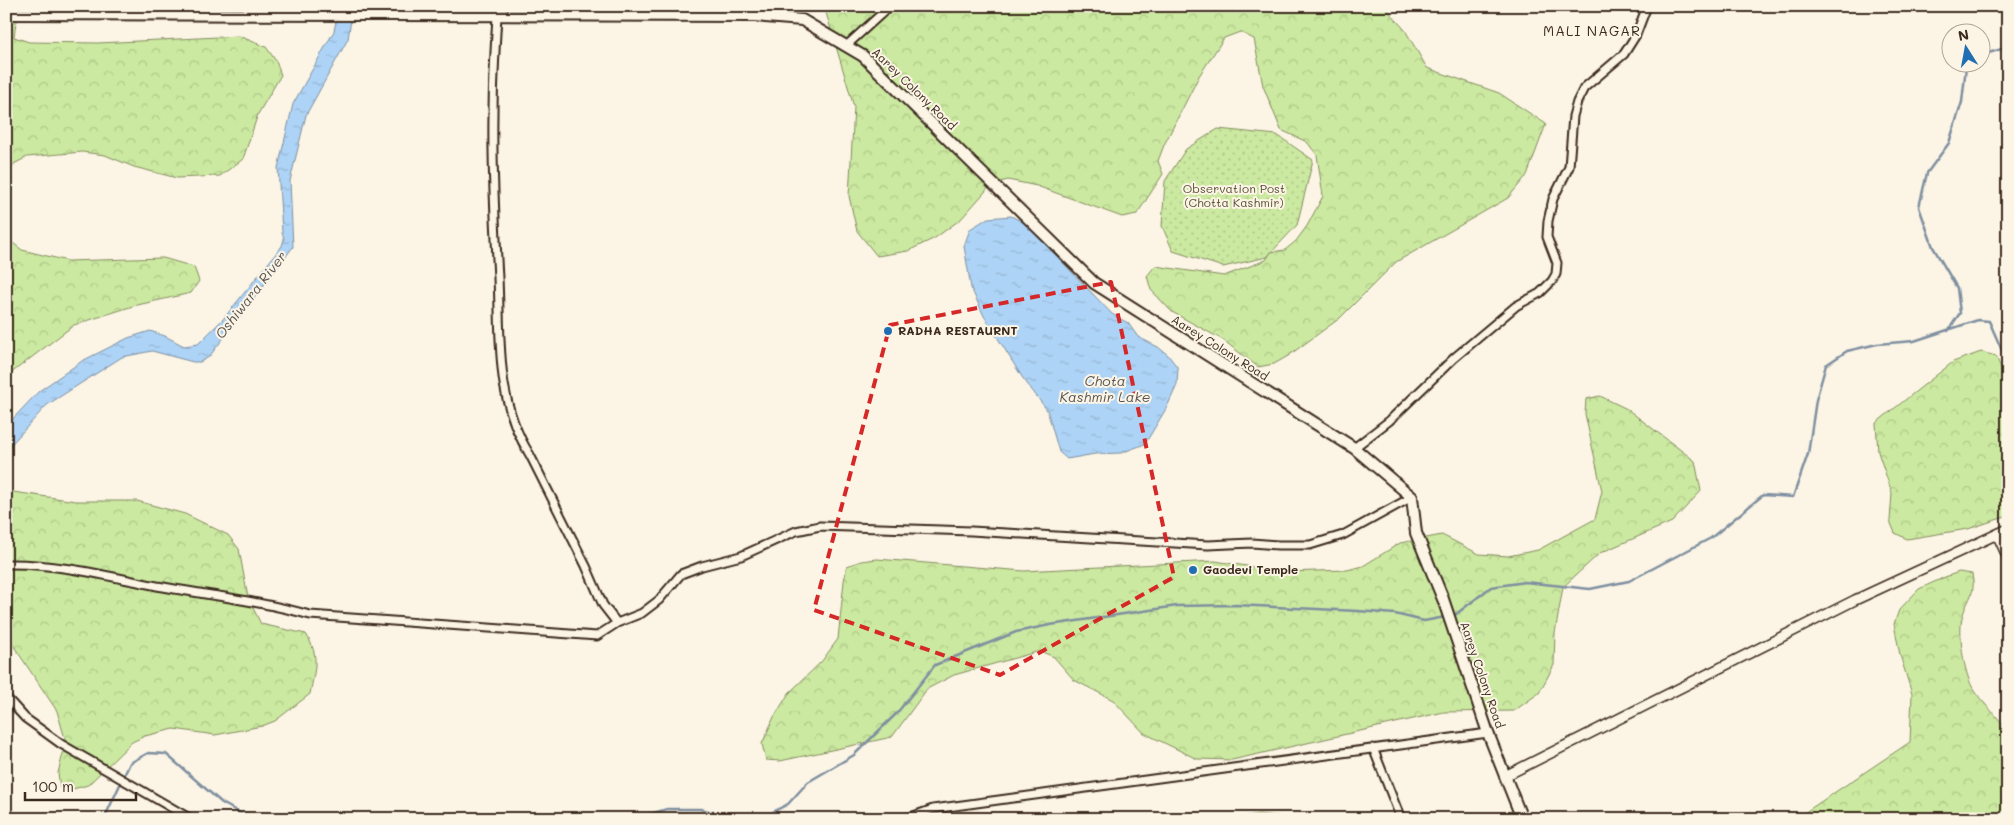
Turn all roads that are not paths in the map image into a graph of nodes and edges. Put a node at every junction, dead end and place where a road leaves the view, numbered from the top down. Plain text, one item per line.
1 (890, 6) edge
2 (1412, 6) edge
3 (1419, 6) edge
4 (1647, 6) edge
5 (510, 11) edge
6 (6, 14) edge
7 (497, 16) junction
8 (846, 46) junction
9 (1354, 448) junction
10 (1412, 498) junction
11 (2008, 529) edge
12 (1997, 534) junction
13 (2008, 558) edge
14 (6, 564) edge
15 (617, 623) junction
16 (6, 698) edge
17 (1488, 733) junction
18 (1372, 748) junction
19 (1505, 776) junction
20 (192, 819) edge
21 (905, 819) edge
22 (1401, 819) edge
23 (1522, 819) edge

1 - 8 street
2 - 3 street
4 - 9 street
5 - 7 main road, Aarey Colony Road
5 - 8 main road, Aarey Colony Road
6 - 7 main road, Aarey Colony Road
7 - 15 street
8 - 9 main road, Aarey Colony Road
9 - 10 main road, Aarey Colony Road
10 - 15 street
10 - 17 main road, Aarey Colony Road
11 - 12 street
12 - 13 street
12 - 19 street
14 - 15 street
16 - 20 street
17 - 18 street
17 - 19 main road, Aarey Colony Road
18 - 21 street
18 - 22 street
19 - 23 main road, Aarey Colony Road

